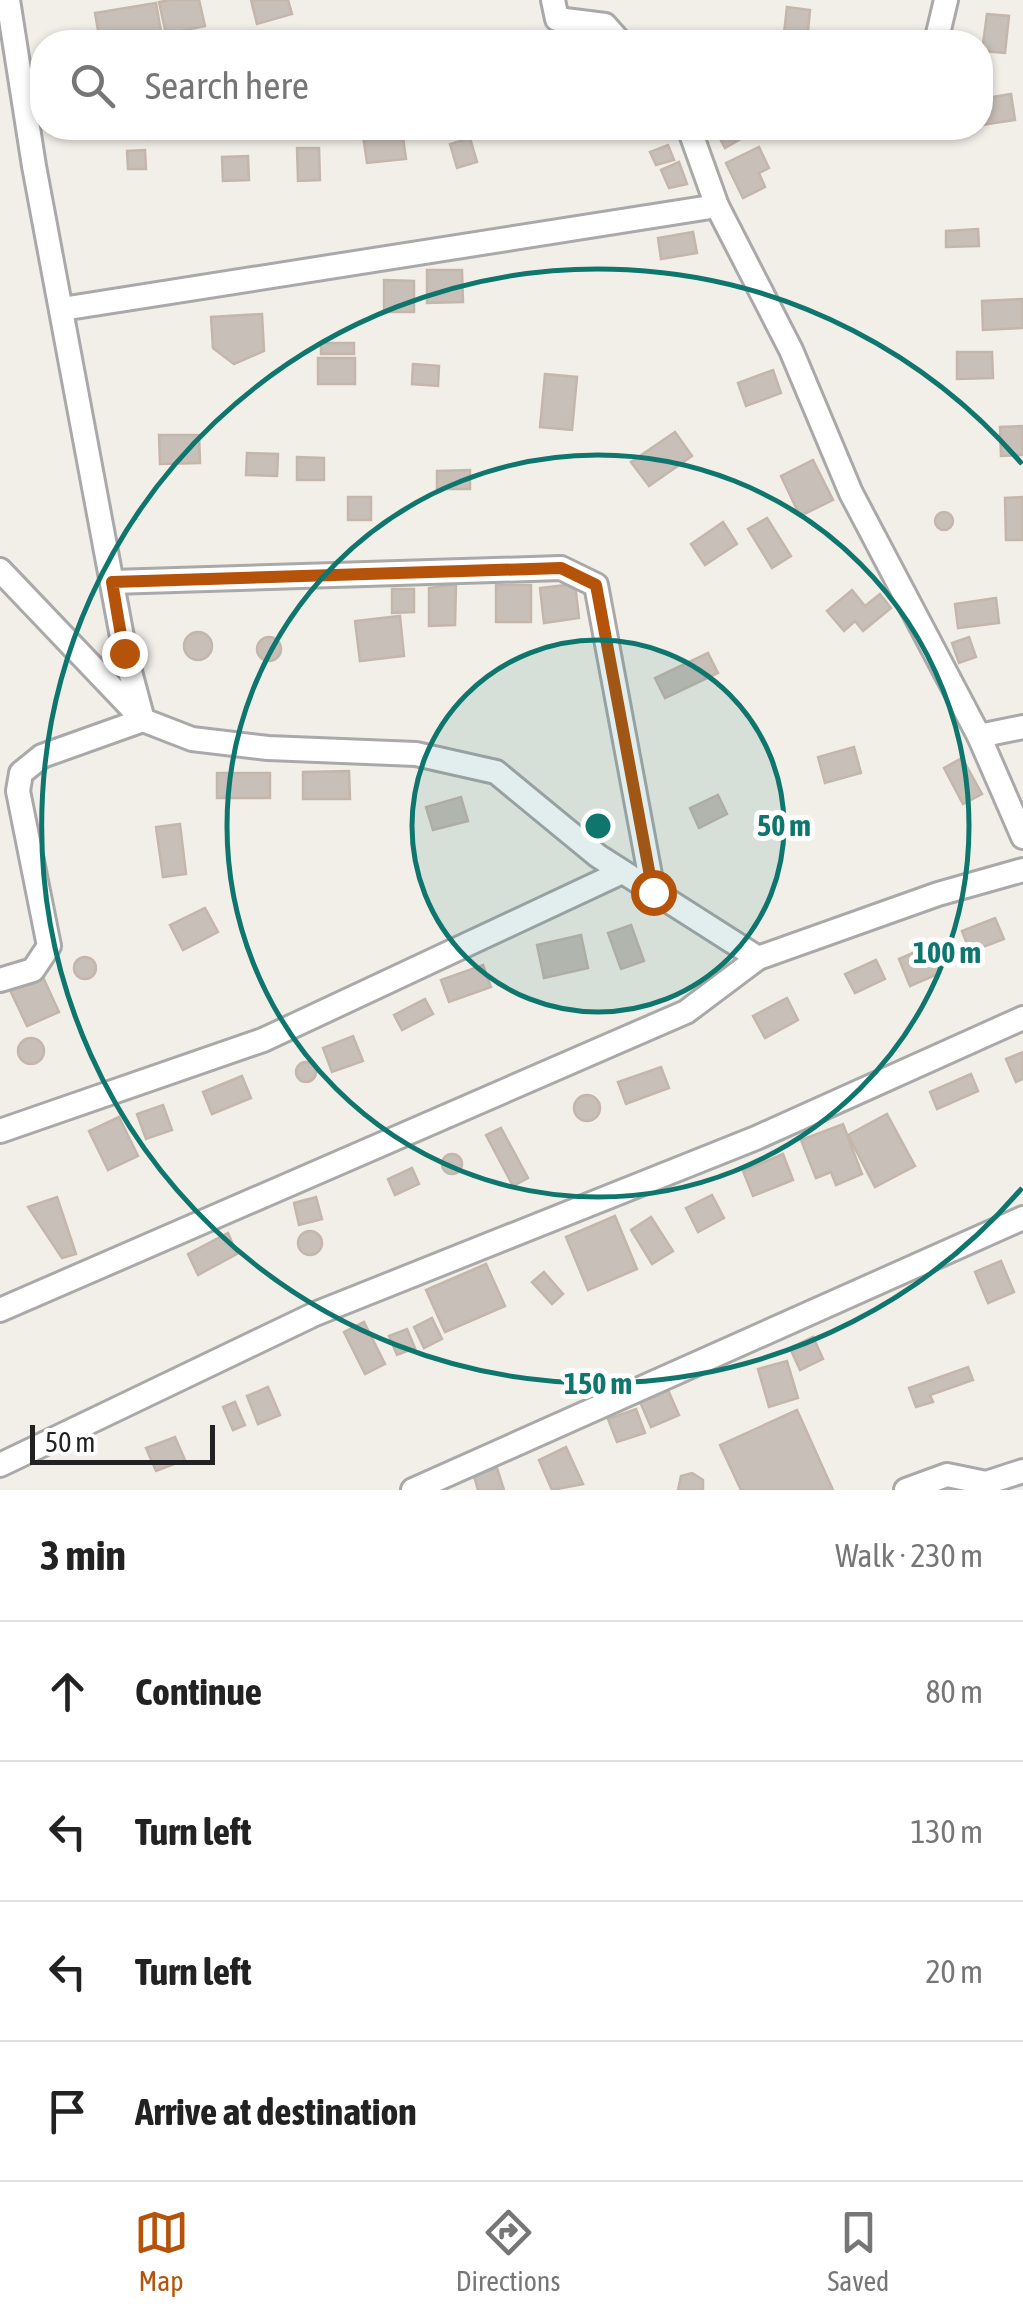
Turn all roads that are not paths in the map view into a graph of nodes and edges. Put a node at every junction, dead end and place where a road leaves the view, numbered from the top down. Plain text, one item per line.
1 (553, 0) edge
2 (946, 0) edge
3 (12, 1) edge
4 (609, 30) edge
5 (939, 30) edge
6 (30, 112) edge
7 (35, 140) edge
8 (693, 140) edge
9 (716, 206) junction
10 (62, 309) junction
11 (0, 570) edge
12 (112, 582) junction
13 (143, 720) junction
14 (1023, 727) edge
15 (979, 736) junction
16 (1023, 838) edge
17 (1023, 870) edge
18 (622, 872) junction
19 (653, 892) junction
20 (758, 958) junction
21 (0, 980) edge
22 (1023, 1018) edge
23 (0, 1131) edge
24 (1023, 1218) edge
25 (0, 1310) edge
26 (0, 1465) edge
27 (1023, 1471) edge
28 (413, 1490) edge
29 (906, 1490) edge

1 - 4 street
2 - 5 street
3 - 6 street
7 - 10 street
8 - 9 street
9 - 10 street
9 - 15 street
10 - 12 street
11 - 13 street
12 - 13 street
12 - 19 street
13 - 18 street
13 - 21 street
14 - 15 street
15 - 16 street
17 - 20 street
18 - 19 street
18 - 23 street
19 - 20 street
20 - 25 street
22 - 26 street
24 - 28 street
27 - 29 street

